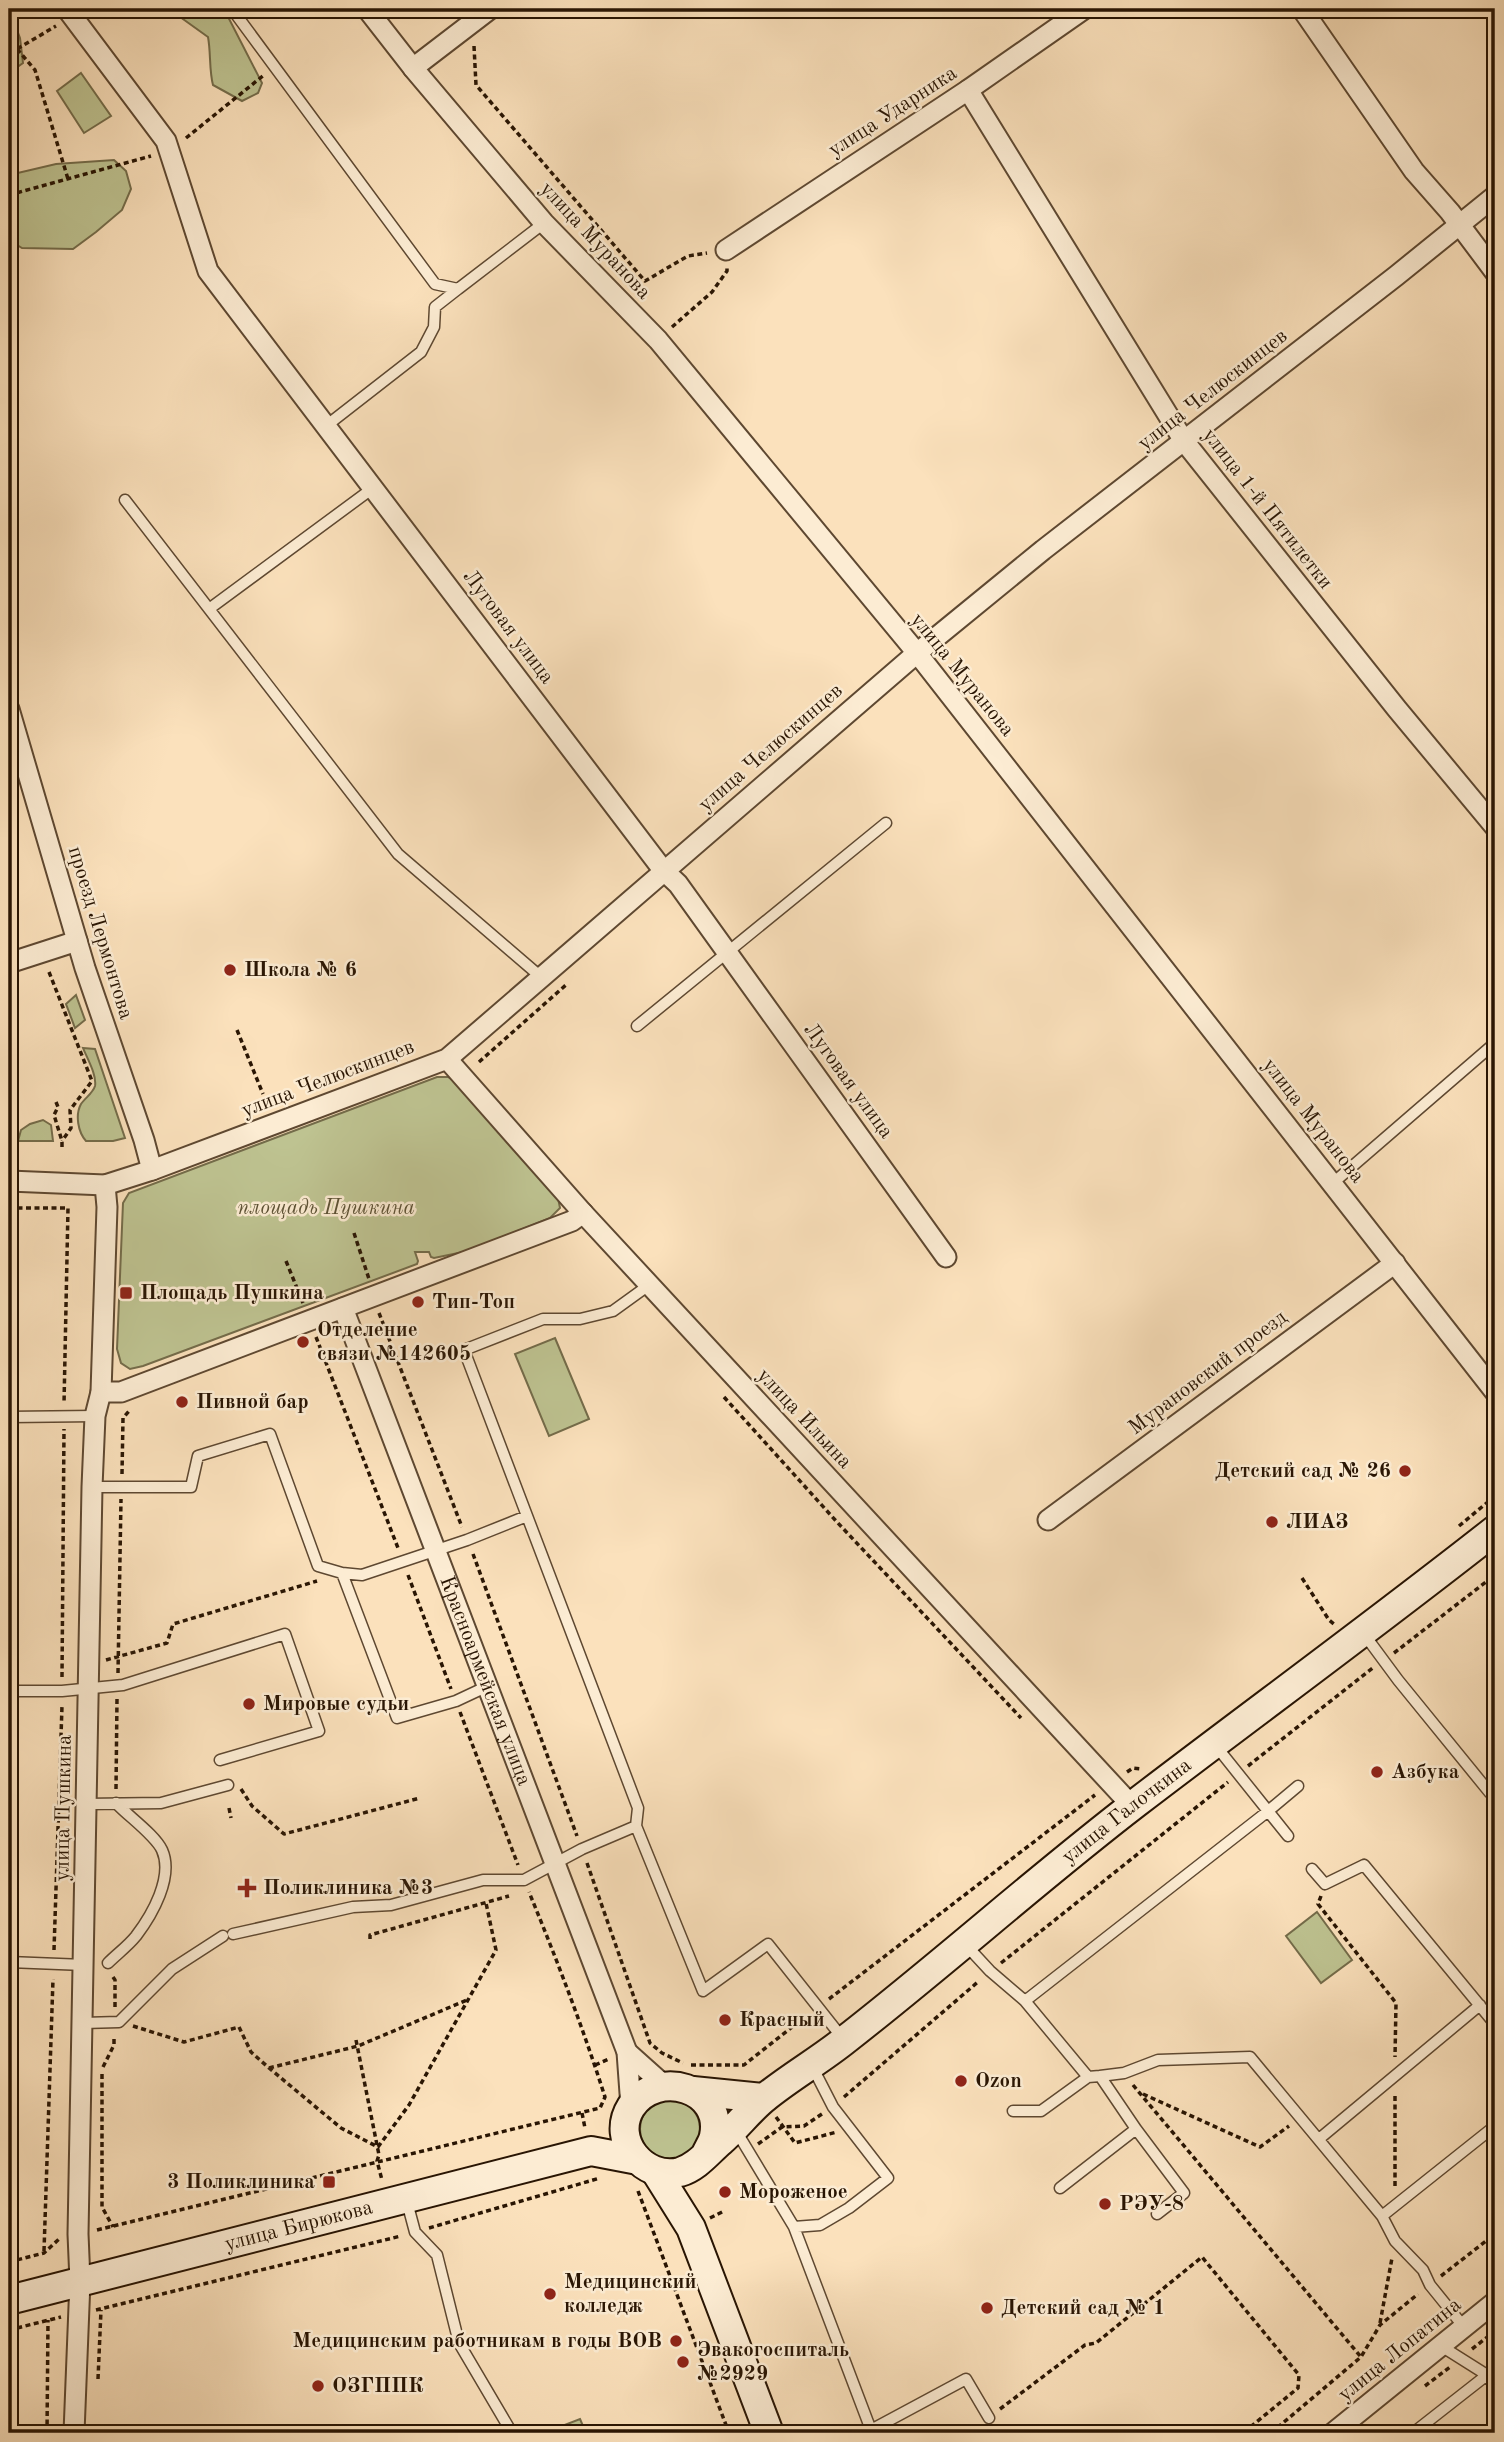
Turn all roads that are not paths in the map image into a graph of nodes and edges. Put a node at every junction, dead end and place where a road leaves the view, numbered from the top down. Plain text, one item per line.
1 (232, 9) edge
2 (367, 9) edge
3 (490, 9) edge
4 (1084, 9) edge
5 (1302, 9) edge
6 (70, 13) edge
7 (413, 68) junction
8 (968, 90) junction
9 (1495, 196) edge
10 (544, 223) junction
11 (1459, 225) junction
12 (726, 250) road end
13 (1495, 272) edge
14 (458, 289) junction
15 (326, 426) junction
16 (1184, 441) junction
17 (373, 488) junction
18 (125, 500) dead end
19 (209, 610) junction
20 (916, 653) junction
21 (9, 709) edge
22 (886, 823) dead end
23 (1495, 827) edge
24 (663, 870) junction
25 (77, 941) junction
26 (727, 951) junction
27 (9, 963) edge
28 (541, 977) junction
29 (637, 1026) dead end
30 (1495, 1043) edge
31 (447, 1059) junction
32 (152, 1170) junction
33 (9, 1181) edge
34 (1333, 1184) junction
35 (105, 1185) junction
36 (583, 1213) junction
37 (946, 1257) dead end
38 (1395, 1263) junction
39 (649, 1284) junction
40 (343, 1308) junction
41 (101, 1392) junction
42 (1495, 1392) edge
43 (95, 1416) junction
44 (9, 1417) edge
45 (92, 1487) junction
46 (527, 1516) junction
47 (1048, 1520) dead end
48 (1495, 1530) edge
49 (436, 1549) junction
50 (342, 1573) junction
51 (1363, 1633) junction
52 (489, 1686) junction
53 (89, 1689) junction
54 (9, 1691) edge
55 (1214, 1744) junction
56 (220, 1760) dead end
57 (233, 1785) road end
58 (1298, 1786) dead end
59 (1490, 1794) dead end
60 (116, 1803) junction
61 (86, 1804) junction
62 (1132, 1806) junction
63 (1268, 1812) junction
64 (636, 1826) junction
65 (1288, 1836) dead end
66 (556, 1863) junction
67 (1312, 1869) dead end
68 (964, 1944) junction
69 (9, 1962) edge
70 (108, 1963) dead end
71 (84, 1965) junction
72 (1025, 2001) junction
73 (1480, 2005) junction
74 (83, 2023) junction
75 (1495, 2024) edge
76 (845, 2040) junction
77 (627, 2052) junction
78 (812, 2065) junction
79 (1100, 2076) junction
80 (1088, 2077) junction
81 (665, 2086) junction
82 (694, 2091) junction
83 (764, 2098) junction
84 (1013, 2111) dead end
85 (629, 2113) junction
86 (1495, 2126) edge
87 (1136, 2129) junction
88 (742, 2139) junction
89 (1319, 2140) junction
90 (591, 2151) junction
91 (700, 2160) junction
92 (643, 2171) junction
93 (1060, 2188) dead end
94 (397, 2200) junction
95 (1157, 2214) dead end
96 (1382, 2217) junction
97 (794, 2227) junction
98 (691, 2228) junction
99 (80, 2281) junction
100 (9, 2300) edge
101 (1495, 2302) edge
102 (1464, 2326) junction
103 (1441, 2346) junction
104 (1487, 2375) junction
105 (1495, 2386) edge
106 (989, 2418) road end
107 (867, 2432) edge
108 (75, 2433) edge
109 (512, 2433) edge
110 (769, 2433) edge
111 (1333, 2433) edge
112 (1413, 2433) edge

1 - 14 lane
2 - 7 street, улица Муранова
3 - 7 street
4 - 8 street, улица Ударника
5 - 11 street
6 - 15 street, Луговая улица
7 - 10 street, улица Муранова
8 - 12 street, улица Ударника
8 - 16 street, улица 1-й Пятилетки
9 - 11 street, улица Челюскинцев
10 - 14 lane
10 - 20 street, улица Муранова
11 - 13 street
11 - 16 street, улица Челюскинцев
14 - 15 lane
15 - 17 street, Луговая улица
16 - 20 street, улица Челюскинцев
16 - 23 street, улица 1-й Пятилетки
17 - 19 lane
17 - 24 street, Луговая улица
18 - 19 lane
19 - 28 lane
20 - 24 street, улица Челюскинцев
20 - 34 street, улица Муранова
21 - 25 street, проезд Лермонтова
22 - 26 lane
24 - 26 street, Луговая улица
24 - 28 street, улица Челюскинцев
25 - 27 street
25 - 32 street, проезд Лермонтова
26 - 29 lane
26 - 37 street, Луговая улица
28 - 31 street, улица Челюскинцев
30 - 34 lane
31 - 32 street, улица Челюскинцев
31 - 36 street, улица Ильина
32 - 35 street, улица Челюскинцев
33 - 35 street, улица Челюскинцев
34 - 38 street, улица Муранова
35 - 41 street, улица Пушкина
36 - 39 street, улица Ильина
36 - 40 street
38 - 42 street, улица Муранова
38 - 47 street, Мурановский проезд
39 - 46 lane
39 - 62 street, улица Ильина
40 - 41 street
40 - 49 street, Красноармейская улица
41 - 43 street, улица Пушкина
43 - 44 lane
43 - 45 street, улица Пушкина
45 - 50 lane
45 - 53 street, улица Пушкина
46 - 49 lane
46 - 64 lane
48 - 51 street, улица Галочкина
49 - 50 lane
49 - 52 street, Красноармейская улица
50 - 52 lane
51 - 55 street, улица Галочкина
51 - 59 lane
52 - 66 street, Красноармейская улица
53 - 54 lane
53 - 56 lane
53 - 61 street, улица Пушкина
55 - 62 street, улица Галочкина
55 - 63 lane
57 - 60 lane
58 - 63 lane
60 - 61 lane
60 - 70 lane
61 - 71 street, улица Пушкина
62 - 68 street, улица Галочкина
63 - 65 lane
63 - 72 lane
64 - 66 lane
64 - 76 lane
66 - 74 lane
66 - 77 street, Красноармейская улица
67 - 73 lane
68 - 72 lane
68 - 76 street, улица Галочкина
69 - 71 lane
71 - 74 street, улица Пушкина
72 - 80 lane
73 - 75 lane
73 - 89 lane
74 - 99 street, улица Пушкина
76 - 78 street, улица Галочкина
77 - 81 street
77 - 85 street
78 - 83 street, улица Галочкина
78 - 97 lane
79 - 80 lane
79 - 87 lane
79 - 89 lane
80 - 84 lane
81 - 82 street
81 - 85 street
82 - 83 street
82 - 91 street
83 - 88 street, улица Галочкина
85 - 90 street
85 - 92 street
86 - 96 lane
87 - 93 lane
87 - 95 lane
88 - 91 street, улица Галочкина
88 - 97 lane
89 - 96 lane
90 - 92 street
90 - 94 street, улица Бирюкова
91 - 92 street
91 - 98 street
92 - 98 street
94 - 99 street, улица Бирюкова
94 - 109 lane
96 - 102 lane
97 - 107 lane
98 - 110 street
99 - 100 street, улица Бирюкова
99 - 108 street, улица Пушкина
101 - 102 street, улица Лопатина
102 - 103 street, улица Лопатина
103 - 104 lane
103 - 111 street, улица Лопатина
104 - 105 lane
104 - 112 lane
106 - 107 lane

